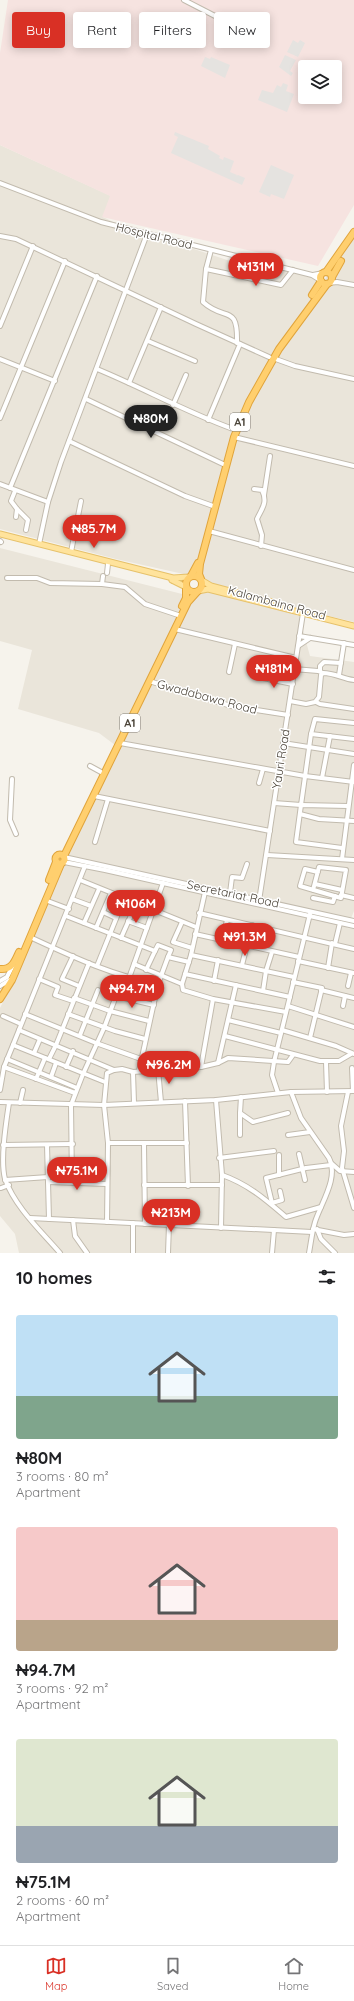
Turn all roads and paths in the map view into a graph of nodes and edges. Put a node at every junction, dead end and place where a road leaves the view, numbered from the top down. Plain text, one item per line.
1 (184, 0) edge
2 (214, 15) edge
3 (0, 183) edge
4 (354, 232) edge
5 (147, 234) junction
6 (0, 236) edge
7 (354, 240) edge
8 (33, 246) junction
9 (211, 250) junction
10 (65, 261) junction
11 (206, 269) junction
12 (293, 270) junction
13 (324, 273) junction
14 (312, 275) junction
15 (97, 276) junction
16 (330, 280) junction
17 (319, 282) junction
18 (354, 285) edge
19 (126, 291) junction
20 (162, 308) junction
21 (0, 326) edge
22 (148, 341) junction
23 (238, 344) junction
24 (271, 357) junction
25 (0, 359) edge
26 (195, 361) dead end
27 (21, 368) junction
28 (97, 369) junction
29 (186, 375) dead end
30 (354, 379) edge
31 (55, 381) junction
32 (129, 383) junction
33 (86, 399) junction
34 (173, 405) junction
35 (0, 417) edge
36 (208, 420) junction
37 (233, 429) junction
38 (234, 437) junction
39 (69, 441) junction
40 (270, 456) dead end
41 (223, 464) junction
42 (354, 466) edge
43 (0, 484) edge
44 (10, 488) junction
45 (254, 489) dead end
46 (16, 491) junction
47 (264, 495) junction
48 (81, 501) dead end
49 (48, 502) junction
50 (213, 506) junction
51 (17, 509) junction
52 (16, 517) dead end
53 (26, 530) dead end
54 (209, 532) junction
55 (0, 534) edge
56 (0, 540) edge
57 (39, 544) junction
58 (261, 546) junction
59 (71, 552) junction
60 (108, 564) junction
61 (354, 570) edge
62 (190, 577) junction
63 (7, 578) dead end
64 (201, 580) junction
65 (102, 584) junction
66 (186, 587) junction
67 (197, 591) junction
68 (303, 613) junction
69 (178, 615) junction
70 (354, 623) edge
71 (354, 626) edge
72 (175, 629) junction
73 (299, 636) junction
74 (311, 637) junction
75 (344, 643) junction
76 (235, 644) junction
77 (354, 645) edge
78 (298, 646) junction
79 (296, 658) junction
80 (341, 663) junction
81 (294, 669) junction
82 (229, 672) dead end
83 (321, 672) junction
84 (339, 675) junction
85 (258, 677) dead end
86 (354, 680) edge
87 (150, 681) junction
88 (292, 684) junction
89 (290, 701) junction
90 (316, 702) junction
91 (354, 709) edge
92 (288, 715) junction
93 (354, 723) edge
94 (311, 734) junction
95 (330, 736) junction
96 (354, 739) edge
97 (120, 743) junction
98 (283, 743) junction
99 (309, 746) junction
100 (327, 750) junction
101 (354, 754) edge
102 (354, 765) edge
103 (90, 766) dead end
104 (263, 769) junction
105 (279, 771) junction
106 (101, 772) junction
107 (305, 776) junction
108 (322, 778) junction
109 (12, 779) dead end
110 (353, 782) edge
111 (259, 783) dead end
112 (94, 796) junction
113 (108, 799) junction
114 (274, 803) junction
115 (301, 805) junction
116 (348, 806) junction
117 (300, 814) junction
118 (346, 820) junction
119 (354, 821) edge
120 (270, 831) junction
121 (16, 834) dead end
122 (95, 842) dead end
123 (342, 848) junction
124 (267, 855) junction
125 (62, 859) junction
126 (342, 859) junction
127 (354, 860) edge
128 (247, 864) dead end
129 (85, 866) junction
130 (318, 872) junction
131 (80, 880) junction
132 (163, 883) junction
133 (315, 884) junction
134 (99, 888) junction
135 (313, 890) junction
136 (342, 890) junction
137 (205, 892) junction
138 (111, 893) junction
139 (230, 893) junction
140 (341, 895) junction
141 (335, 896) junction
142 (313, 898) dead end
143 (354, 898) edge
144 (72, 899) junction
145 (124, 899) junction
146 (45, 900) junction
147 (259, 902) junction
148 (136, 904) junction
149 (91, 906) junction
150 (69, 909) junction
151 (153, 911) junction
152 (103, 912) junction
153 (199, 913) junction
154 (310, 914) junction
155 (66, 916) junction
156 (116, 918) junction
157 (228, 920) junction
158 (128, 921) junction
159 (354, 921) edge
160 (182, 922) junction
161 (340, 922) junction
162 (84, 923) junction
163 (252, 925) junction
164 (354, 926) edge
165 (196, 927) junction
166 (96, 928) junction
167 (147, 928) junction
168 (110, 933) junction
169 (195, 934) junction
170 (304, 936) junction
171 (30, 938) junction
172 (121, 938) junction
173 (222, 941) junction
174 (334, 944) junction
175 (140, 945) junction
176 (246, 946) junction
177 (52, 948) junction
178 (192, 948) junction
179 (354, 949) edge
180 (155, 951) junction
181 (272, 952) junction
182 (191, 955) junction
183 (73, 956) junction
184 (168, 957) junction
185 (299, 959) junction
186 (218, 960) junction
187 (15, 961) junction
188 (189, 962) junction
189 (89, 963) junction
190 (134, 964) junction
191 (242, 965) junction
192 (97, 966) junction
193 (328, 968) junction
194 (0, 969) edge
195 (146, 970) junction
196 (266, 971) junction
197 (15, 973) junction
198 (352, 973) edge
199 (185, 974) junction
200 (161, 976) junction
201 (129, 978) junction
202 (39, 979) junction
203 (294, 979) junction
204 (0, 981) edge
205 (214, 981) junction
206 (158, 984) junction
207 (182, 984) junction
208 (236, 985) junction
209 (0, 986) edge
210 (79, 986) junction
211 (348, 986) dead end
212 (98, 990) dead end
213 (321, 990) junction
214 (263, 991) junction
215 (116, 996) junction
216 (290, 996) junction
217 (345, 996) junction
218 (354, 998) edge
219 (0, 999) edge
220 (212, 999) junction
221 (73, 1000) junction
222 (232, 1002) junction
223 (92, 1005) junction
224 (154, 1005) junction
225 (288, 1006) junction
226 (343, 1006) dead end
227 (110, 1011) junction
228 (286, 1012) junction
229 (25, 1014) junction
230 (68, 1014) junction
231 (316, 1015) junction
232 (3, 1016) dead end
233 (228, 1020) junction
234 (86, 1021) junction
235 (150, 1022) junction
236 (21, 1024) junction
237 (62, 1028) junction
238 (104, 1028) junction
239 (354, 1028) edge
240 (19, 1030) junction
241 (281, 1031) junction
242 (80, 1036) junction
243 (225, 1036) junction
244 (310, 1038) junction
245 (40, 1039) junction
246 (145, 1039) junction
247 (96, 1043) junction
248 (12, 1045) junction
249 (56, 1046) junction
250 (277, 1050) junction
251 (73, 1051) junction
252 (34, 1053) junction
253 (353, 1054) edge
254 (293, 1055) junction
255 (89, 1058) junction
256 (7, 1059) junction
257 (46, 1059) junction
258 (141, 1059) junction
259 (274, 1062) junction
260 (326, 1062) junction
261 (56, 1063) junction
262 (218, 1063) junction
263 (4, 1067) junction
264 (66, 1067) junction
265 (201, 1067) junction
266 (352, 1068) dead end
267 (158, 1069) junction
268 (114, 1070) junction
269 (38, 1071) junction
270 (139, 1071) junction
271 (133, 1072) junction
272 (83, 1074) junction
273 (51, 1077) junction
274 (36, 1079) junction
275 (106, 1082) junction
276 (77, 1088) junction
277 (0, 1090) edge
278 (23, 1090) dead end
279 (291, 1092) junction
280 (327, 1092) junction
281 (352, 1092) edge
282 (75, 1093) junction
283 (278, 1093) junction
284 (241, 1097) junction
285 (216, 1100) junction
286 (185, 1101) junction
287 (0, 1102) edge
288 (161, 1102) junction
289 (9, 1103) junction
290 (20, 1103) junction
291 (134, 1103) junction
292 (71, 1105) junction
293 (104, 1105) junction
294 (288, 1113) dead end
295 (240, 1114) junction
296 (310, 1132) junction
297 (240, 1135) dead end
298 (288, 1136) dead end
299 (187, 1142) junction
300 (108, 1143) junction
301 (73, 1144) junction
302 (144, 1144) junction
303 (3, 1145) junction
304 (47, 1145) junction
305 (274, 1150) dead end
306 (299, 1154) dead end
307 (2, 1155) edge
308 (279, 1155) dead end
309 (219, 1158) junction
310 (331, 1164) junction
311 (302, 1168) junction
312 (342, 1172) junction
313 (354, 1172) edge
314 (279, 1175) junction
315 (222, 1176) junction
316 (48, 1179) junction
317 (5, 1180) junction
318 (305, 1180) dead end
319 (72, 1182) junction
320 (107, 1184) junction
321 (9, 1185) junction
322 (144, 1185) junction
323 (222, 1185) junction
324 (188, 1186) junction
325 (0, 1188) edge
326 (280, 1191) dead end
327 (272, 1204) junction
328 (321, 1207) junction
329 (354, 1208) edge
330 (30, 1218) junction
331 (49, 1219) junction
332 (73, 1220) junction
333 (107, 1222) junction
334 (133, 1223) junction
335 (145, 1224) junction
336 (169, 1225) junction
337 (221, 1228) junction
338 (274, 1230) junction
339 (314, 1230) junction
340 (354, 1234) edge
341 (60, 1253) edge
342 (87, 1253) edge
343 (133, 1253) edge
344 (168, 1253) edge
345 (272, 1253) edge
346 (310, 1253) edge
347 (335, 1253) edge

1 - 2 street
3 - 5 street, Hospital Road
4 - 13 highway
5 - 9 street, Hospital Road
5 - 19 street
6 - 8 street
7 - 16 highway, A1
8 - 10 street
8 - 21 street
9 - 11 street
9 - 12 street, Hospital Road
10 - 15 street
10 - 27 street
11 - 12 street
11 - 23 street
12 - 14 street, Hospital Road
13 - 14 street
13 - 16 highway
13 - 17 highway
14 - 17 street
15 - 19 street
15 - 31 street
16 - 17 highway
16 - 18 street
16 - 24 highway, A1
17 - 24 highway, A1
19 - 20 street
19 - 28 street
20 - 22 street
20 - 23 street
22 - 26 street
22 - 32 street
23 - 24 street
23 - 36 street
24 - 30 street
24 - 37 highway, A1
24 - 38 highway, A1
25 - 27 street
27 - 31 street
27 - 35 street
28 - 32 street
28 - 33 street
29 - 34 street
31 - 44 street
32 - 34 street
33 - 39 street
33 - 41 street
34 - 36 street
36 - 37 street
37 - 41 highway, A1
38 - 42 street
38 - 54 highway, A1
39 - 49 street
39 - 50 street
40 - 47 street
41 - 50 highway, A1
43 - 44 street
44 - 46 street
45 - 47 street
46 - 49 street
46 - 51 street
47 - 58 street
48 - 59 street
49 - 57 street
50 - 62 highway, A1
51 - 52 street
51 - 53 street
54 - 58 street
54 - 64 highway, A1
55 - 57 main road
56 - 60 main road
57 - 59 main road
58 - 61 street
59 - 62 main road
60 - 65 street
60 - 66 main road
62 - 64 highway
62 - 66 highway
63 - 65 street
64 - 67 highway
64 - 70 main road, Kalambaina Road
65 - 69 street
66 - 67 highway
66 - 69 highway, A1
67 - 68 main road
67 - 72 highway, A1
68 - 71 main road
68 - 73 street, Yauri Road
69 - 106 highway, A1
72 - 76 street
72 - 87 highway, A1
73 - 74 street
73 - 78 street, Yauri Road
74 - 75 street
74 - 78 street
75 - 77 street
75 - 80 street
76 - 79 street
76 - 82 street
78 - 79 street, Yauri Road
79 - 81 street, Yauri Road
80 - 83 street
80 - 84 street
81 - 83 street
81 - 88 street, Yauri Road
83 - 84 street
83 - 90 street
84 - 86 street
85 - 88 street
87 - 92 street, Gwadabawa Road
87 - 97 highway, A1
88 - 89 street, Yauri Road
89 - 90 street
89 - 92 street, Yauri Road
90 - 91 street
92 - 98 street, Yauri Road
93 - 94 street
94 - 95 street
94 - 99 street
95 - 96 street
95 - 100 street
97 - 104 street
97 - 112 highway, A1
98 - 99 street
98 - 105 street, Yauri Road
99 - 100 street
99 - 107 street
100 - 101 street
100 - 108 street
102 - 110 street
103 - 106 street
104 - 105 street
104 - 111 street
105 - 107 street
105 - 114 street, Yauri Road
106 - 125 highway, A1
107 - 108 street
107 - 115 street
108 - 110 street
109 - 121 street
110 - 116 street
112 - 113 street
112 - 125 highway, A1
113 - 120 street
113 - 122 street
114 - 115 street
114 - 120 street, Yauri Road
115 - 116 street
115 - 117 street
116 - 118 street
117 - 118 street
117 - 123 street
118 - 119 street
118 - 123 street
120 - 124 street, Yauri Road
123 - 126 street
124 - 126 street
124 - 147 street, Yauri Road
125 - 129 street, Secretariat Road
125 - 139 street, Secretariat Road
125 - 146 highway, A1
125 - 187 highway, A1
126 - 127 street
128 - 139 street
129 - 131 street
129 - 132 street, Secretariat Road
130 - 133 street
130 - 135 street
130 - 136 street
131 - 134 street
131 - 144 street
132 - 137 street, Secretariat Road
132 - 151 street
133 - 135 street
133 - 136 street
134 - 138 street
134 - 149 street
135 - 141 street
136 - 140 street
137 - 147 street, Secretariat Road
137 - 153 street
138 - 145 street
138 - 152 street
139 - 147 street, Secretariat Road
140 - 141 street
140 - 143 street
141 - 142 street
144 - 149 street
144 - 150 street
145 - 148 street
145 - 156 street
146 - 150 street
146 - 171 highway, A1
147 - 154 street, Secretariat Road
148 - 151 street
148 - 158 street
149 - 162 street
150 - 155 street
151 - 160 street
151 - 167 street
152 - 156 street
152 - 166 street
153 - 157 street
153 - 165 street
154 - 159 street, Secretariat Road
154 - 161 street, Secretariat Road
154 - 170 street
155 - 162 street
155 - 177 street
156 - 168 street
157 - 163 street
157 - 173 street
158 - 167 street
158 - 172 street
160 - 165 street
160 - 178 street
161 - 164 street, Secretariat Road
161 - 174 street
162 - 166 street
163 - 170 street
163 - 176 street
165 - 169 street
166 - 168 street
167 - 175 street
168 - 172 street
168 - 192 street
169 - 173 street
169 - 178 street
170 - 174 street
170 - 185 street
171 - 177 street
171 - 197 highway, A1
172 - 175 street
173 - 176 street
174 - 179 street
174 - 193 street
175 - 180 street
175 - 190 street
176 - 181 street
176 - 191 street
177 - 183 street
177 - 202 street
178 - 182 street
180 - 184 street
180 - 195 street
181 - 185 street
181 - 196 street
182 - 186 street
182 - 188 street
183 - 189 street
183 - 210 street
184 - 188 street
184 - 200 street
185 - 193 street
185 - 203 street
186 - 191 street
186 - 205 street
187 - 194 highway
187 - 204 street
188 - 199 street
189 - 192 street
189 - 210 street
190 - 195 street
190 - 201 street
191 - 196 street
192 - 201 street
193 - 198 street
195 - 200 street
196 - 203 street
196 - 214 street
197 - 209 street
197 - 219 highway, A1
198 - 211 street
199 - 205 street
199 - 207 street
200 - 206 street
200 - 207 street
201 - 206 street
201 - 215 street
202 - 221 street
202 - 229 street
203 - 213 street
203 - 216 street
205 - 208 street
206 - 224 street
207 - 220 street
208 - 214 street
208 - 222 street
210 - 221 street
212 - 223 street
213 - 217 street
213 - 231 street
214 - 216 street
215 - 224 street
215 - 227 street
216 - 225 street
217 - 218 street
217 - 226 street
220 - 222 street
220 - 265 street
221 - 223 street
221 - 230 street
222 - 228 street
222 - 233 street
223 - 227 street
223 - 234 street
224 - 235 street
225 - 228 street
225 - 231 street
227 - 235 street
227 - 238 street
228 - 241 street
229 - 236 street
229 - 237 street
230 - 234 street
230 - 237 street
231 - 239 street
231 - 244 street
232 - 236 street
233 - 241 street
233 - 243 street
234 - 238 street
234 - 242 street
235 - 246 street
236 - 240 street
237 - 242 street
237 - 249 street
238 - 246 street
238 - 247 street
240 - 245 street
240 - 248 street
241 - 244 street
241 - 250 street
242 - 247 street
243 - 250 street
243 - 262 street
244 - 253 street
245 - 249 street
245 - 252 street
246 - 258 street
247 - 255 street
247 - 258 street
248 - 252 street
248 - 256 street
249 - 251 street
249 - 257 street
250 - 254 street
250 - 259 street
251 - 255 street
251 - 264 street
252 - 257 street
253 - 260 street
254 - 259 street
254 - 260 street
255 - 268 street
255 - 272 street
256 - 263 street
256 - 269 street
257 - 261 street
257 - 269 street
258 - 270 street
259 - 262 street
259 - 283 street
260 - 280 street
261 - 264 street
261 - 273 street
262 - 265 street
263 - 274 street
263 - 277 street
264 - 272 street
265 - 267 street
266 - 281 street
267 - 270 street
267 - 288 street
268 - 271 street
268 - 275 street
269 - 273 street
269 - 274 street
270 - 271 street
271 - 291 street
272 - 275 street
272 - 276 street
273 - 276 street
274 - 282 street
275 - 293 street
276 - 282 street
278 - 290 street
279 - 280 street
279 - 283 street
279 - 296 street
280 - 281 street
281 - 312 street
282 - 292 street
283 - 284 street
284 - 285 street
284 - 295 street
285 - 286 street
285 - 309 street
286 - 288 street
286 - 299 street
287 - 289 street
288 - 291 street
289 - 290 street
289 - 303 street
290 - 292 street
291 - 293 street
292 - 293 street
292 - 301 street
293 - 300 street
294 - 295 street
295 - 297 street
296 - 298 street
296 - 310 street
299 - 302 street
299 - 324 street
300 - 302 street
300 - 320 street
301 - 304 street
301 - 319 street
302 - 322 street
303 - 304 street
303 - 307 street
304 - 316 street
305 - 309 street
306 - 311 street
307 - 317 street
308 - 314 street
309 - 315 street
310 - 311 street
310 - 312 street
310 - 328 street
311 - 314 street
311 - 318 street
312 - 313 street
312 - 329 street
314 - 327 street
315 - 323 street
315 - 327 street
316 - 317 street
316 - 319 street
316 - 331 street
317 - 321 street
319 - 320 street
320 - 333 street
321 - 325 street
321 - 330 street
322 - 324 street
322 - 335 street
323 - 324 street
323 - 337 street
326 - 327 street
327 - 328 street
328 - 339 street
330 - 331 street
330 - 341 street
331 - 332 street
332 - 333 street
332 - 342 street
333 - 334 street
334 - 335 street
334 - 343 street
335 - 336 street
336 - 337 street
336 - 344 street
337 - 338 street
338 - 339 street
338 - 345 street
339 - 340 street
339 - 346 street
339 - 347 street

